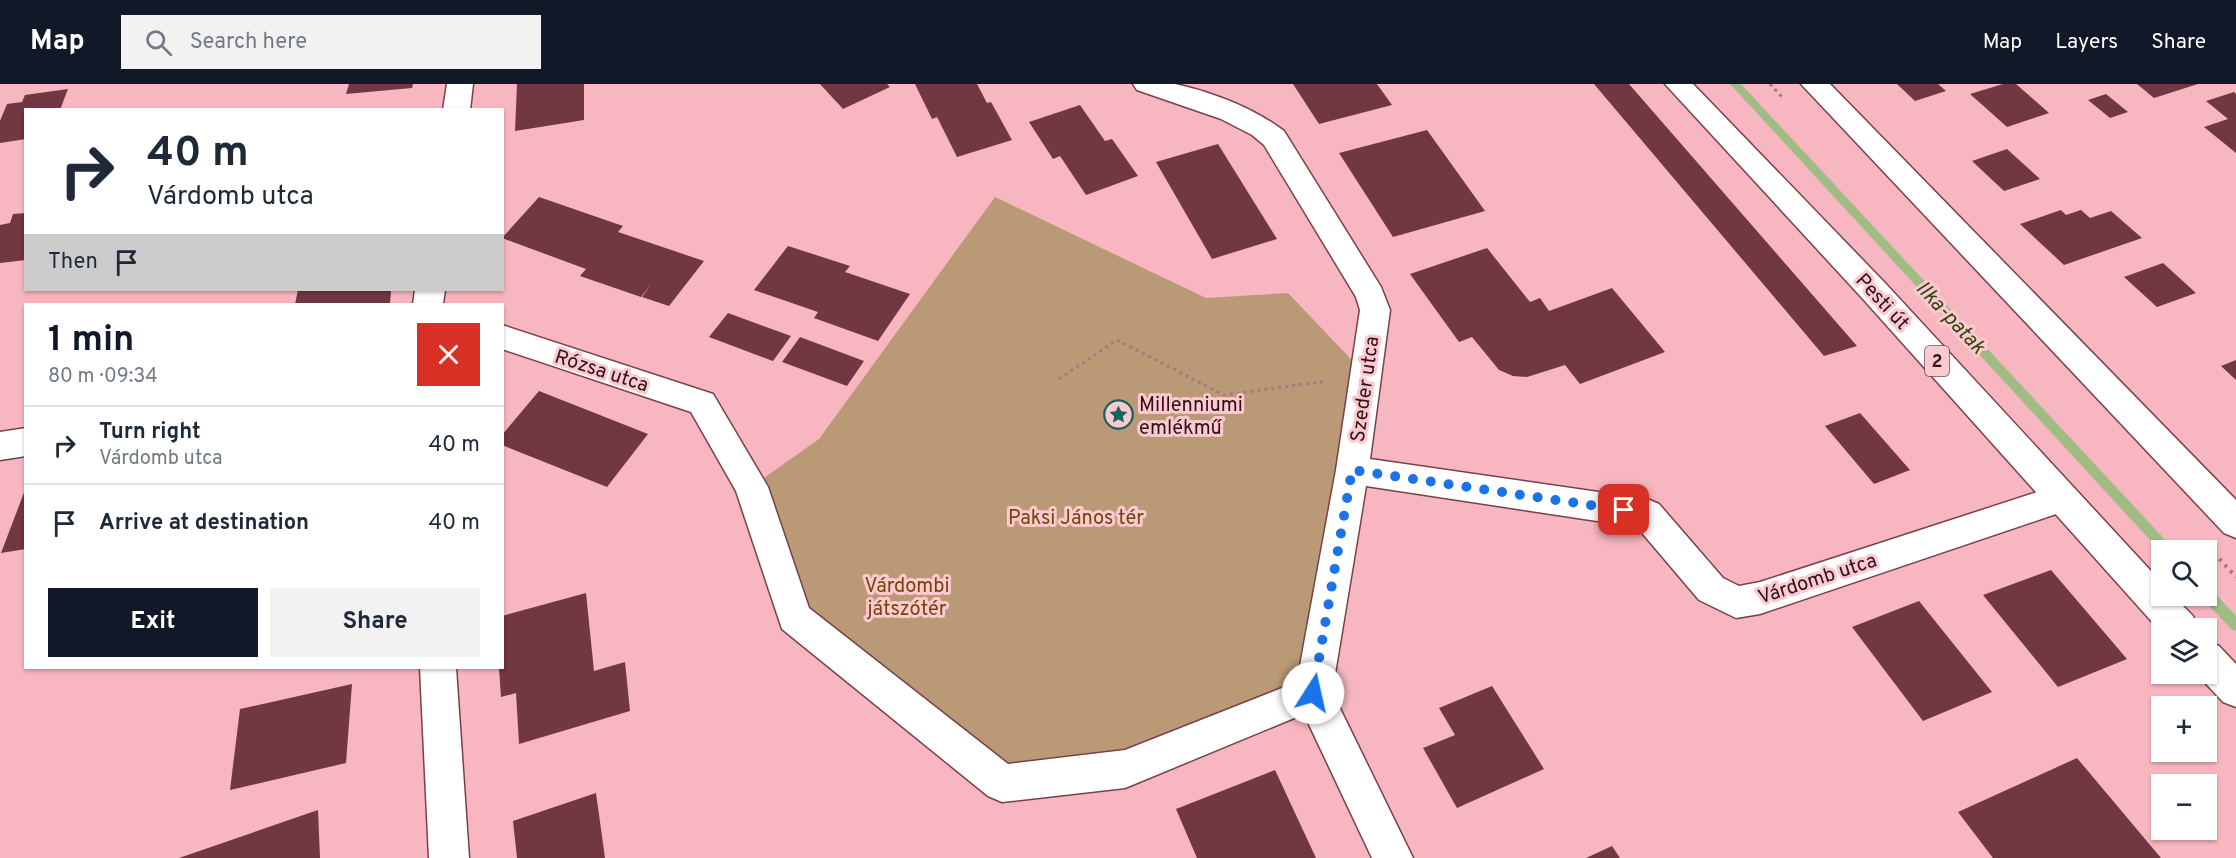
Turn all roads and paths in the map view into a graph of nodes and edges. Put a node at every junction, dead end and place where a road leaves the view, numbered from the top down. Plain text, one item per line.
1 (460, 84) edge
2 (1146, 84) edge
3 (1678, 84) edge
4 (1814, 84) edge
5 (456, 108) edge
6 (504, 338) edge
7 (1367, 376) junction
8 (1059, 379) dead end
9 (24, 442) edge
10 (0, 446) edge
11 (1352, 470) junction
12 (2062, 498) junction
13 (2236, 523) edge
14 (2171, 618) edge
15 (438, 669) edge
16 (2217, 670) edge
17 (2236, 690) edge
18 (1313, 693) junction
19 (449, 858) edge
20 (1393, 858) edge

1 - 5 street
2 - 7 street, Szeder utca
3 - 12 street, Pesti út / 2
4 - 13 street
6 - 18 street, Rózsa utca
7 - 8 path
7 - 11 street, Szeder utca
9 - 10 street
11 - 12 street, Várdomb utca
11 - 18 street, Szeder utca
12 - 14 street, Pesti út / 2
15 - 19 street
16 - 17 street
18 - 20 street

